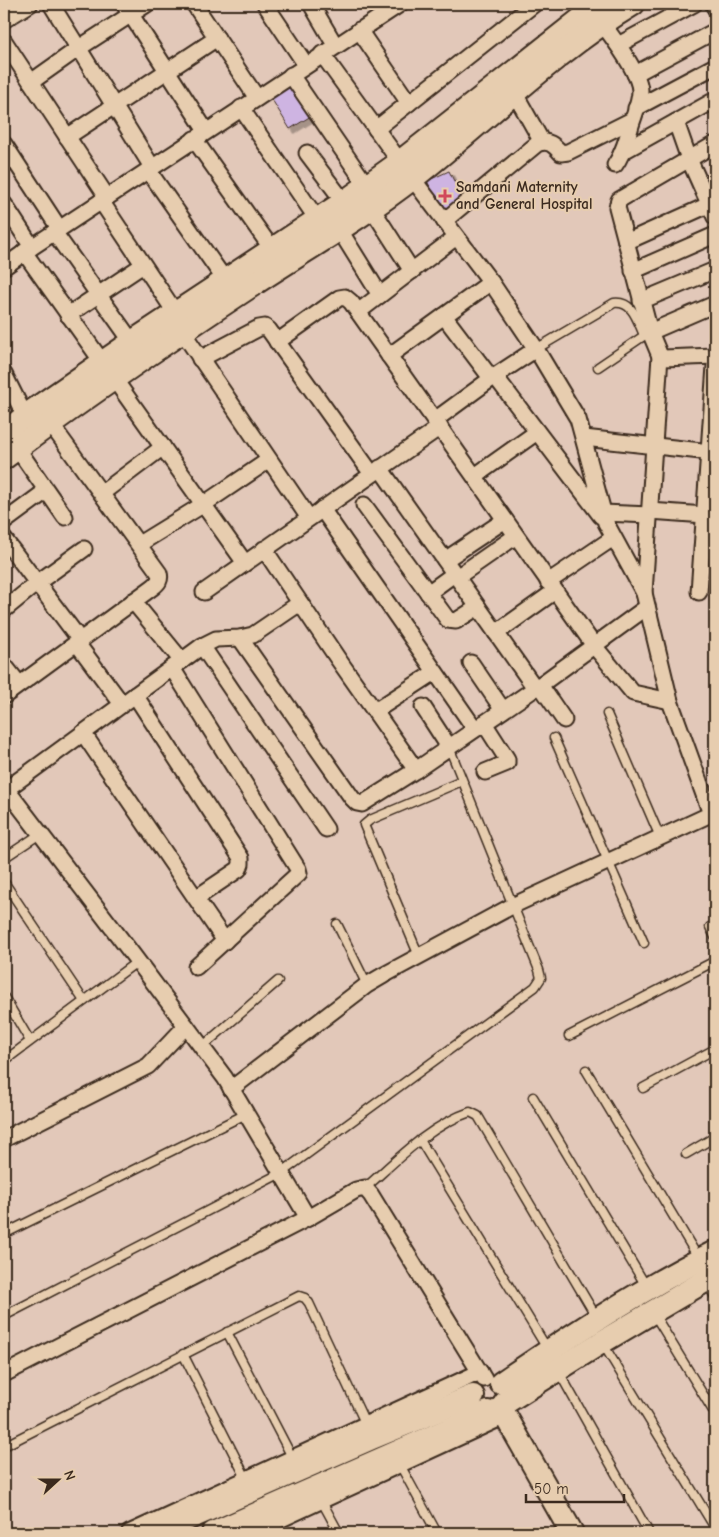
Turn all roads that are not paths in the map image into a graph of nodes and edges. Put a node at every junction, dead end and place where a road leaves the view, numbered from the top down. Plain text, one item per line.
1 (30, 4) edge
2 (51, 4) edge
3 (147, 4) edge
4 (194, 4) edge
5 (265, 4) edge
6 (311, 4) edge
7 (400, 4) edge
8 (534, 4) edge
9 (694, 4) edge
10 (713, 4) edge
11 (625, 6) edge
12 (715, 8) edge
13 (127, 9) edge
14 (601, 14) edge
15 (4, 20) edge
16 (359, 30) junction
17 (715, 31) edge
18 (217, 38) junction
19 (4, 41) edge
20 (336, 45) junction
21 (618, 45) junction
22 (78, 48) junction
23 (322, 54) junction
24 (306, 65) junction
25 (715, 66) edge
26 (167, 71) junction
27 (635, 74) junction
28 (290, 75) junction
29 (31, 82) junction
30 (514, 92) junction
31 (257, 98) junction
32 (715, 100) edge
33 (409, 103) junction
34 (114, 106) junction
35 (241, 108) junction
36 (634, 114) junction
37 (676, 122) junction
38 (376, 129) junction
39 (200, 135) junction
40 (67, 137) junction
41 (542, 142) junction
42 (4, 144) edge
43 (715, 144) edge
44 (307, 153) dead end
45 (689, 159) junction
46 (150, 168) junction
47 (406, 170) junction
48 (369, 197) junction
49 (104, 199) junction
50 (344, 202) junction
51 (713, 208) edge
52 (6, 213) edge
53 (317, 219) junction
54 (444, 221) junction
55 (339, 229) junction
56 (57, 230) junction
57 (715, 234) edge
58 (456, 237) junction
59 (626, 242) junction
60 (28, 249) junction
61 (272, 249) junction
62 (143, 265) junction
63 (4, 267) edge
64 (715, 270) edge
65 (412, 271) junction
66 (633, 271) junction
67 (225, 280) junction
68 (491, 282) junction
69 (99, 295) junction
70 (380, 295) junction
71 (641, 301) junction
72 (715, 304) edge
73 (358, 312) junction
74 (68, 315) junction
75 (444, 316) junction
76 (179, 322) junction
77 (647, 333) junction
78 (132, 342) junction
79 (277, 342) junction
80 (536, 349) junction
81 (389, 356) junction
82 (660, 356) junction
83 (715, 356) edge
84 (200, 359) junction
85 (715, 366) edge
86 (598, 367) dead end
87 (108, 371) junction
88 (493, 377) junction
89 (5, 380) edge
90 (25, 416) junction
91 (50, 423) junction
92 (438, 423) junction
93 (537, 432) junction
94 (713, 435) edge
95 (584, 438) junction
96 (655, 446) junction
97 (8, 447) edge
98 (163, 447) junction
99 (710, 452) junction
100 (269, 460) junction
101 (376, 471) junction
102 (475, 476) junction
103 (46, 491) junction
104 (102, 492) junction
105 (204, 504) junction
106 (364, 505) dead end
107 (650, 513) junction
108 (315, 514) junction
109 (705, 515) junction
110 (65, 517) dead end
111 (605, 518) junction
112 (505, 520) junction
113 (4, 522) edge
114 (516, 536) junction
115 (613, 538) junction
116 (4, 539) edge
117 (139, 544) junction
118 (84, 549) dead end
119 (264, 550) junction
120 (445, 560) junction
121 (245, 563) junction
122 (456, 575) junction
123 (37, 583) junction
124 (552, 587) junction
125 (204, 592) dead end
126 (428, 592) junction
127 (699, 592) dead end
128 (646, 600) junction
129 (133, 601) junction
130 (300, 602) junction
131 (478, 607) junction
132 (4, 610) edge
133 (496, 633) junction
134 (240, 638) junction
135 (78, 641) junction
136 (202, 646) junction
137 (595, 647) junction
138 (471, 663) dead end
139 (177, 665) junction
140 (4, 666) edge
141 (435, 672) junction
142 (19, 684) junction
143 (537, 687) junction
144 (4, 696) edge
145 (129, 700) junction
146 (670, 701) junction
147 (423, 708) dead end
148 (503, 710) junction
149 (375, 711) junction
150 (608, 714) dead end
151 (564, 720) dead end
152 (480, 726) junction
153 (83, 733) junction
154 (554, 738) dead end
155 (449, 747) junction
156 (416, 770) junction
157 (485, 772) dead end
158 (462, 781) junction
159 (4, 789) edge
160 (713, 815) edge
161 (326, 830) dead end
162 (40, 834) junction
163 (660, 837) junction
164 (4, 858) edge
165 (607, 862) junction
166 (4, 882) edge
167 (196, 898) junction
168 (512, 906) junction
169 (338, 924) dead end
170 (710, 927) dead end
171 (715, 936) edge
172 (225, 941) junction
173 (644, 943) dead end
174 (418, 956) junction
175 (138, 961) junction
176 (715, 961) edge
177 (196, 967) dead end
178 (278, 981) dead end
179 (367, 985) junction
180 (4, 997) edge
181 (84, 1001) junction
182 (186, 1026) junction
183 (569, 1036) dead end
184 (30, 1041) junction
185 (202, 1047) junction
186 (715, 1049) edge
187 (4, 1061) edge
188 (586, 1070) dead end
189 (231, 1088) junction
190 (643, 1088) dead end
191 (533, 1097) dead end
192 (246, 1114) junction
193 (715, 1138) edge
194 (4, 1139) edge
195 (420, 1140) junction
196 (686, 1154) dead end
197 (281, 1173) junction
198 (365, 1188) junction
199 (308, 1218) junction
200 (4, 1234) edge
201 (710, 1273) edge
202 (648, 1289) junction
203 (652, 1312) junction
204 (4, 1316) edge
205 (598, 1320) junction
206 (227, 1332) junction
207 (602, 1342) junction
208 (548, 1350) junction
209 (182, 1354) junction
210 (558, 1370) junction
211 (4, 1374) edge
212 (492, 1396) junction
213 (715, 1414) edge
214 (369, 1431) junction
215 (4, 1446) edge
216 (397, 1459) junction
217 (296, 1464) junction
218 (249, 1485) junction
219 (318, 1494) junction
220 (715, 1528) edge
221 (129, 1533) edge
222 (155, 1533) edge
223 (213, 1533) edge
224 (251, 1533) edge
225 (339, 1533) edge
226 (437, 1533) edge
227 (572, 1533) edge
228 (649, 1533) edge

1 - 15 street
2 - 22 street
3 - 13 street
4 - 18 street
5 - 24 street
6 - 20 street
7 - 16 street
8 - 33 street
9 - 21 street
10 - 12 street
11 - 14 main road
13 - 22 street
13 - 26 street
14 - 21 street
14 - 30 main road
14 - 47 main road
16 - 20 street
16 - 33 street
17 - 27 street
18 - 26 street
18 - 31 street
19 - 29 street
20 - 23 street
21 - 27 street
22 - 29 street
22 - 34 street
23 - 24 street
23 - 38 street
24 - 28 street
25 - 36 street
26 - 34 street
26 - 39 street
27 - 36 street
28 - 31 street
28 - 48 street
29 - 40 street
30 - 41 street
30 - 47 main road
31 - 35 street
32 - 37 street
33 - 38 street
34 - 40 street
34 - 46 street
35 - 39 street
35 - 53 street
36 - 37 street
36 - 41 street
37 - 45 street
38 - 47 street
39 - 46 street
39 - 61 street
40 - 49 street
41 - 54 street
42 - 56 street
43 - 45 street
44 - 50 street
45 - 51 street
45 - 59 street
46 - 49 street
46 - 67 street
47 - 48 main road
47 - 54 street
48 - 50 main road
48 - 55 main road
48 - 65 street
49 - 56 street
49 - 62 street
50 - 53 main road
51 - 59 street
52 - 60 street
53 - 61 main road
54 - 58 street
55 - 70 street
55 - 76 main road
56 - 60 street
56 - 69 street
57 - 66 street
58 - 65 street
58 - 68 street
59 - 66 street
60 - 63 street
60 - 74 street
61 - 67 main road
62 - 69 street
62 - 76 street
64 - 71 street
65 - 70 street
66 - 71 street
67 - 76 main road
68 - 75 street
68 - 80 street
69 - 74 street
69 - 78 street
70 - 73 street
71 - 77 street
72 - 77 street
73 - 79 street
73 - 81 street
74 - 87 street
75 - 81 street
75 - 88 street
76 - 78 main road
76 - 84 street
76 - 87 main road
77 - 80 lane
77 - 82 street
77 - 86 lane
78 - 87 main road
79 - 84 street
79 - 101 street
80 - 88 street
80 - 95 street
81 - 92 street
82 - 83 street
82 - 96 street
84 - 100 street
85 - 94 street
87 - 90 main road
87 - 91 main road
87 - 98 street
88 - 92 street
88 - 93 street
89 - 90 street
90 - 97 main road
91 - 97 main road
91 - 104 street
92 - 101 street
92 - 102 street
93 - 102 street
93 - 111 street
94 - 99 street
95 - 96 street
95 - 111 street
96 - 99 street
96 - 107 street
97 - 103 street
98 - 104 street
98 - 105 street
99 - 109 street
100 - 105 street
100 - 108 street
101 - 108 street
101 - 120 street
102 - 112 street
103 - 110 street
103 - 113 street
104 - 117 street
105 - 117 street
105 - 121 street
106 - 126 street
107 - 109 street
107 - 111 street
107 - 128 street
108 - 119 street
108 - 141 street
109 - 127 street
111 - 115 street
112 - 114 street
112 - 120 street
114 - 122 street
114 - 124 street
115 - 124 street
115 - 128 street
116 - 123 street
117 - 129 street
118 - 123 street
119 - 121 street
119 - 130 street
120 - 122 street
121 - 125 street
122 - 126 street
122 - 131 street
123 - 132 street
123 - 135 street
124 - 133 street
124 - 137 street
126 - 131 street
128 - 137 street
128 - 146 street
129 - 135 street
129 - 139 street
130 - 134 street
130 - 149 street
131 - 133 street
133 - 143 street
134 - 136 street
134 - 156 street
135 - 142 street
135 - 145 street
136 - 139 street
136 - 161 street
137 - 143 street
137 - 146 street
138 - 148 street
139 - 145 street
139 - 172 street
140 - 142 street
141 - 149 street
141 - 152 street
142 - 144 street
143 - 148 street
143 - 151 street
145 - 153 street
145 - 167 street
146 - 160 street
147 - 155 street
148 - 152 street
149 - 156 street
150 - 163 lane
152 - 155 street
152 - 157 street
153 - 159 street
153 - 167 street
154 - 165 lane
155 - 156 street
155 - 158 lane
158 - 168 lane
158 - 174 lane
159 - 162 street
160 - 163 street
162 - 164 lane
162 - 175 street
163 - 165 street
165 - 168 street
165 - 173 lane
166 - 181 lane
167 - 172 street
168 - 174 street
168 - 197 lane
169 - 179 lane
170 - 171 lane
172 - 177 street
174 - 179 street
175 - 181 lane
175 - 182 street
176 - 183 lane
178 - 185 lane
179 - 189 street
180 - 184 lane
181 - 184 lane
182 - 185 street
182 - 194 street
184 - 187 lane
185 - 189 street
186 - 190 lane
188 - 201 lane
189 - 192 street
191 - 202 lane
192 - 197 street
192 - 200 lane
193 - 196 lane
195 - 198 lane
195 - 205 lane
195 - 208 lane
197 - 199 street
197 - 204 lane
198 - 199 street
198 - 212 street
199 - 211 street
201 - 202 main road
201 - 203 main road
202 - 205 main road
203 - 207 main road
203 - 213 lane
205 - 208 main road
206 - 209 lane
206 - 214 lane
206 - 217 lane
207 - 210 main road
207 - 220 lane
208 - 212 main road
209 - 215 lane
209 - 218 lane
210 - 212 main road
210 - 228 lane
212 - 214 main road
212 - 216 main road
212 - 227 main road
214 - 217 main road
216 - 219 main road
216 - 226 lane
217 - 218 main road
218 - 221 street
218 - 222 main road
219 - 223 main road
219 - 224 street
219 - 225 lane

